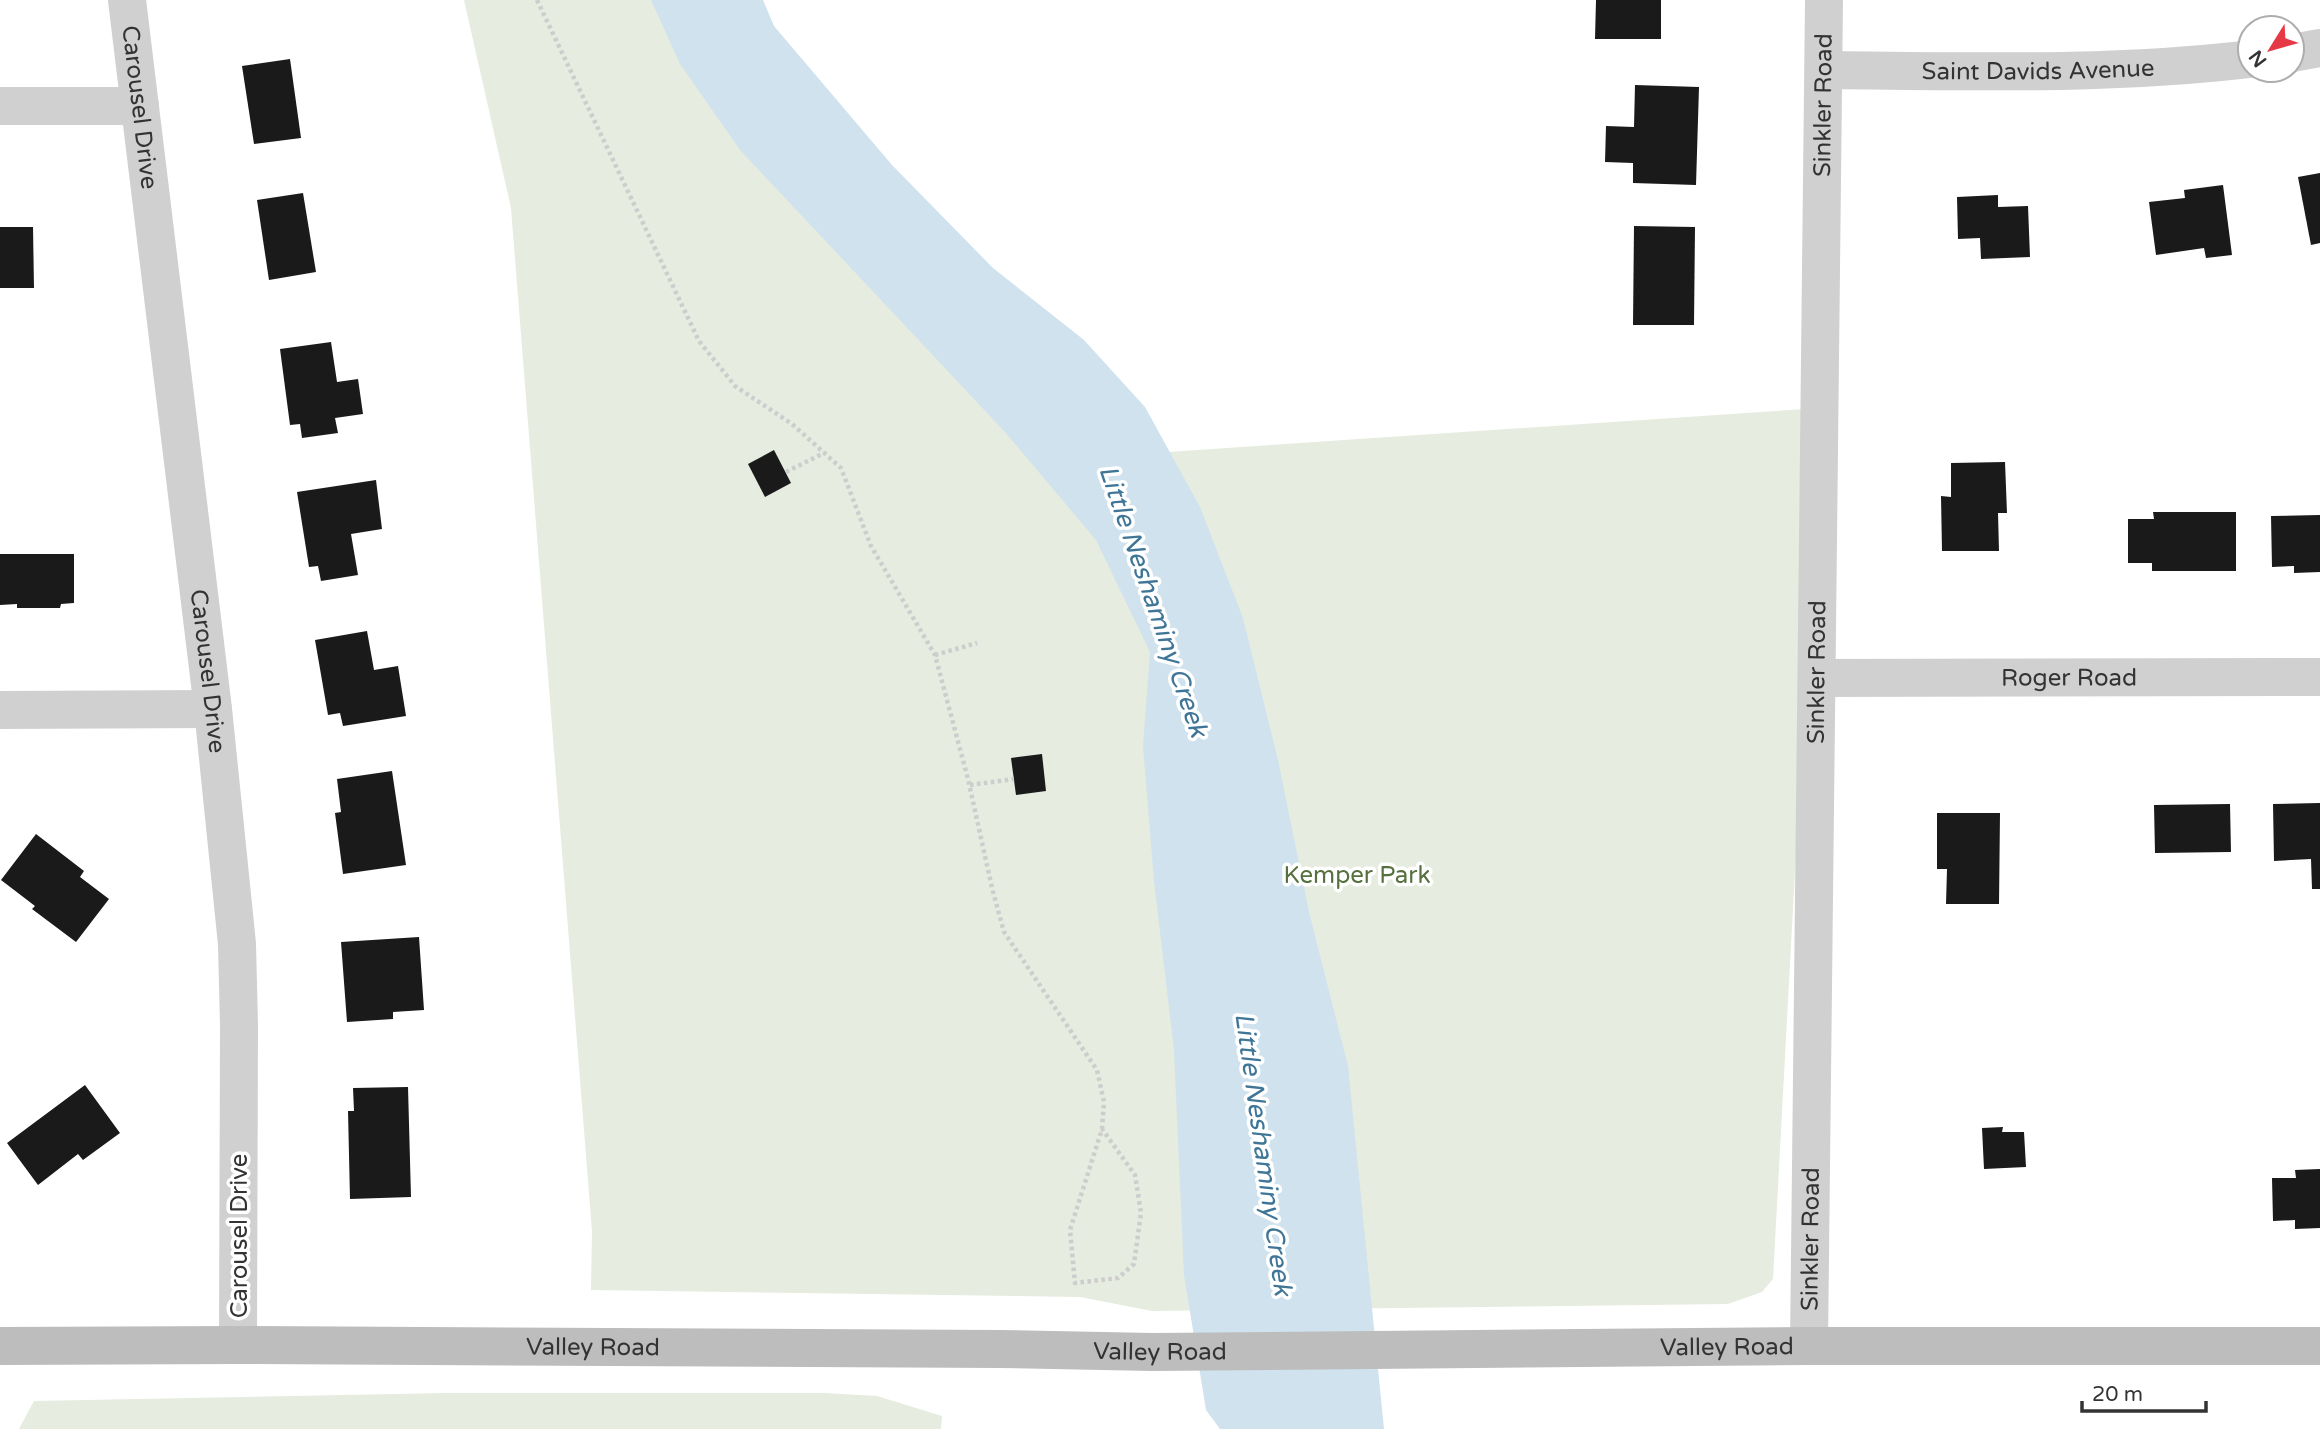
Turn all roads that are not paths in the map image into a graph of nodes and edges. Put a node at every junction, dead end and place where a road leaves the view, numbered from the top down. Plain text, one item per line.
1 (127, 0) edge
2 (1825, 0) edge
3 (2236, 61) edge
4 (1824, 70) junction
5 (0, 106) edge
6 (140, 106) junction
7 (2320, 677) edge
8 (1817, 678) junction
9 (213, 709) junction
10 (0, 710) edge
11 (238, 1345) junction
12 (0, 1346) edge
13 (1809, 1346) junction
14 (2320, 1346) edge

1 - 6 street, Carousel Drive
2 - 4 street, Sinkler Road
3 - 4 street, Saint Davids Avenue
4 - 8 street, Sinkler Road
5 - 6 street
6 - 9 street, Carousel Drive
7 - 8 street, Roger Road
8 - 13 street, Sinkler Road
9 - 10 street
9 - 11 street, Carousel Drive
11 - 12 street, Valley Road
11 - 13 street, Valley Road
13 - 14 street, Valley Road

